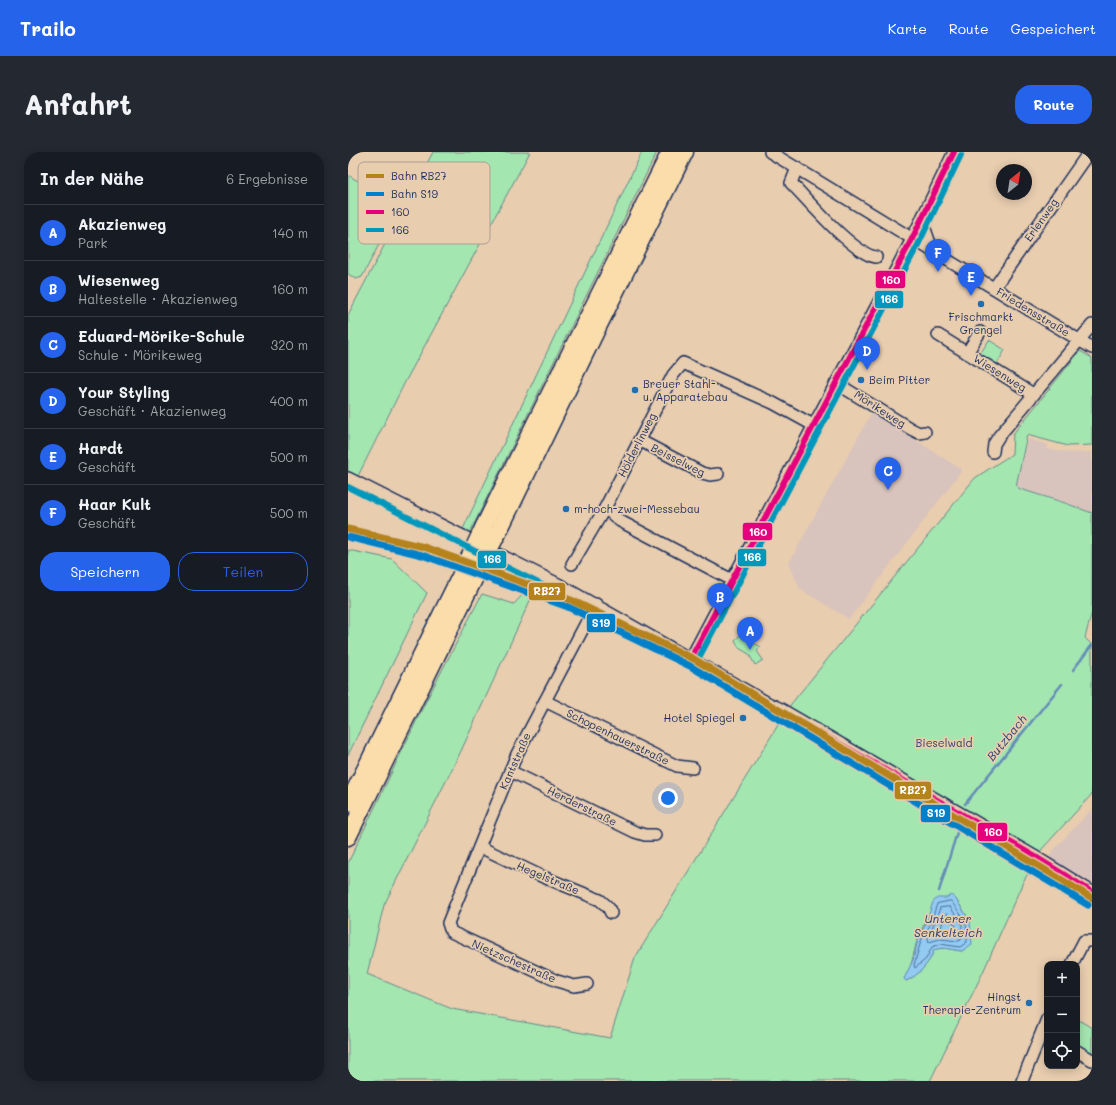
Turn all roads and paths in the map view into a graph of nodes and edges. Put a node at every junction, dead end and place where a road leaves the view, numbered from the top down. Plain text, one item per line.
1 (670, 152) edge
2 (685, 152) edge
3 (770, 152) edge
4 (954, 152) edge
5 (1089, 152) edge
6 (796, 168) junction
7 (923, 214) junction
8 (912, 239) junction
9 (933, 252) junction
10 (876, 257) dead end
11 (994, 288) junction
12 (1092, 325) edge
13 (980, 332) dead end
14 (938, 335) dead end
15 (1079, 339) junction
16 (1092, 348) edge
17 (967, 353) junction
18 (836, 382) junction
19 (1033, 394) junction
20 (813, 425) junction
21 (925, 432) dead end
22 (639, 440) junction
23 (993, 452) dead end
24 (718, 474) dead end
25 (348, 478) edge
26 (605, 508) junction
27 (491, 530) junction
28 (475, 562) junction
29 (572, 564) dead end
30 (732, 580) junction
31 (596, 604) junction
32 (691, 658) junction
33 (544, 701) junction
34 (692, 768) dead end
35 (510, 771) junction
36 (348, 804) edge
37 (654, 834) dead end
38 (348, 838) edge
39 (480, 847) junction
40 (1092, 892) edge
41 (611, 913) dead end
42 (448, 923) joint
43 (1092, 941) edge
44 (1074, 961) edge
45 (587, 984) dead end
46 (1044, 1033) edge
47 (1080, 1053) edge
48 (1092, 1060) edge
49 (1022, 1081) edge

1 - 27 highway
2 - 27 highway
3 - 6 street, Friedensstraße
4 - 7 street
5 - 11 street, Erlenweg
6 - 8 street, Friedensstraße
6 - 10 street
7 - 8 street
7 - 9 street
8 - 9 street, Friedensstraße
8 - 18 street
9 - 11 street, Friedensstraße
11 - 15 street, Friedensstraße
12 - 15 street, Wiesenweg
13 - 17 street, Wiesenweg
14 - 17 street, Wiesenweg
15 - 16 street, Friedensstraße
15 - 19 street, Wiesenweg
17 - 19 street, Wiesenweg
18 - 20 street
18 - 21 street, Mörikeweg
19 - 23 street, Wiesenweg
20 - 22 street, Hölderlinweg
20 - 30 street
22 - 24 street, Beisselweg
22 - 26 street, Hölderlinweg
25 - 31 street
26 - 29 street, Hölderlinweg
26 - 30 street
27 - 28 highway, bridge
28 - 36 highway
28 - 38 highway
30 - 32 street
31 - 32 street
31 - 33 street, Kantstraße
32 - 40 street
33 - 34 street, Schopenhauerstraße
33 - 35 street, Kantstraße
35 - 37 street, Herderstraße
35 - 39 street, Kantstraße
39 - 41 street, Hegelstraße
39 - 42 street, Kantstraße
42 - 45 street, Nietzschestraße
43 - 44 street
46 - 49 street
47 - 48 street

